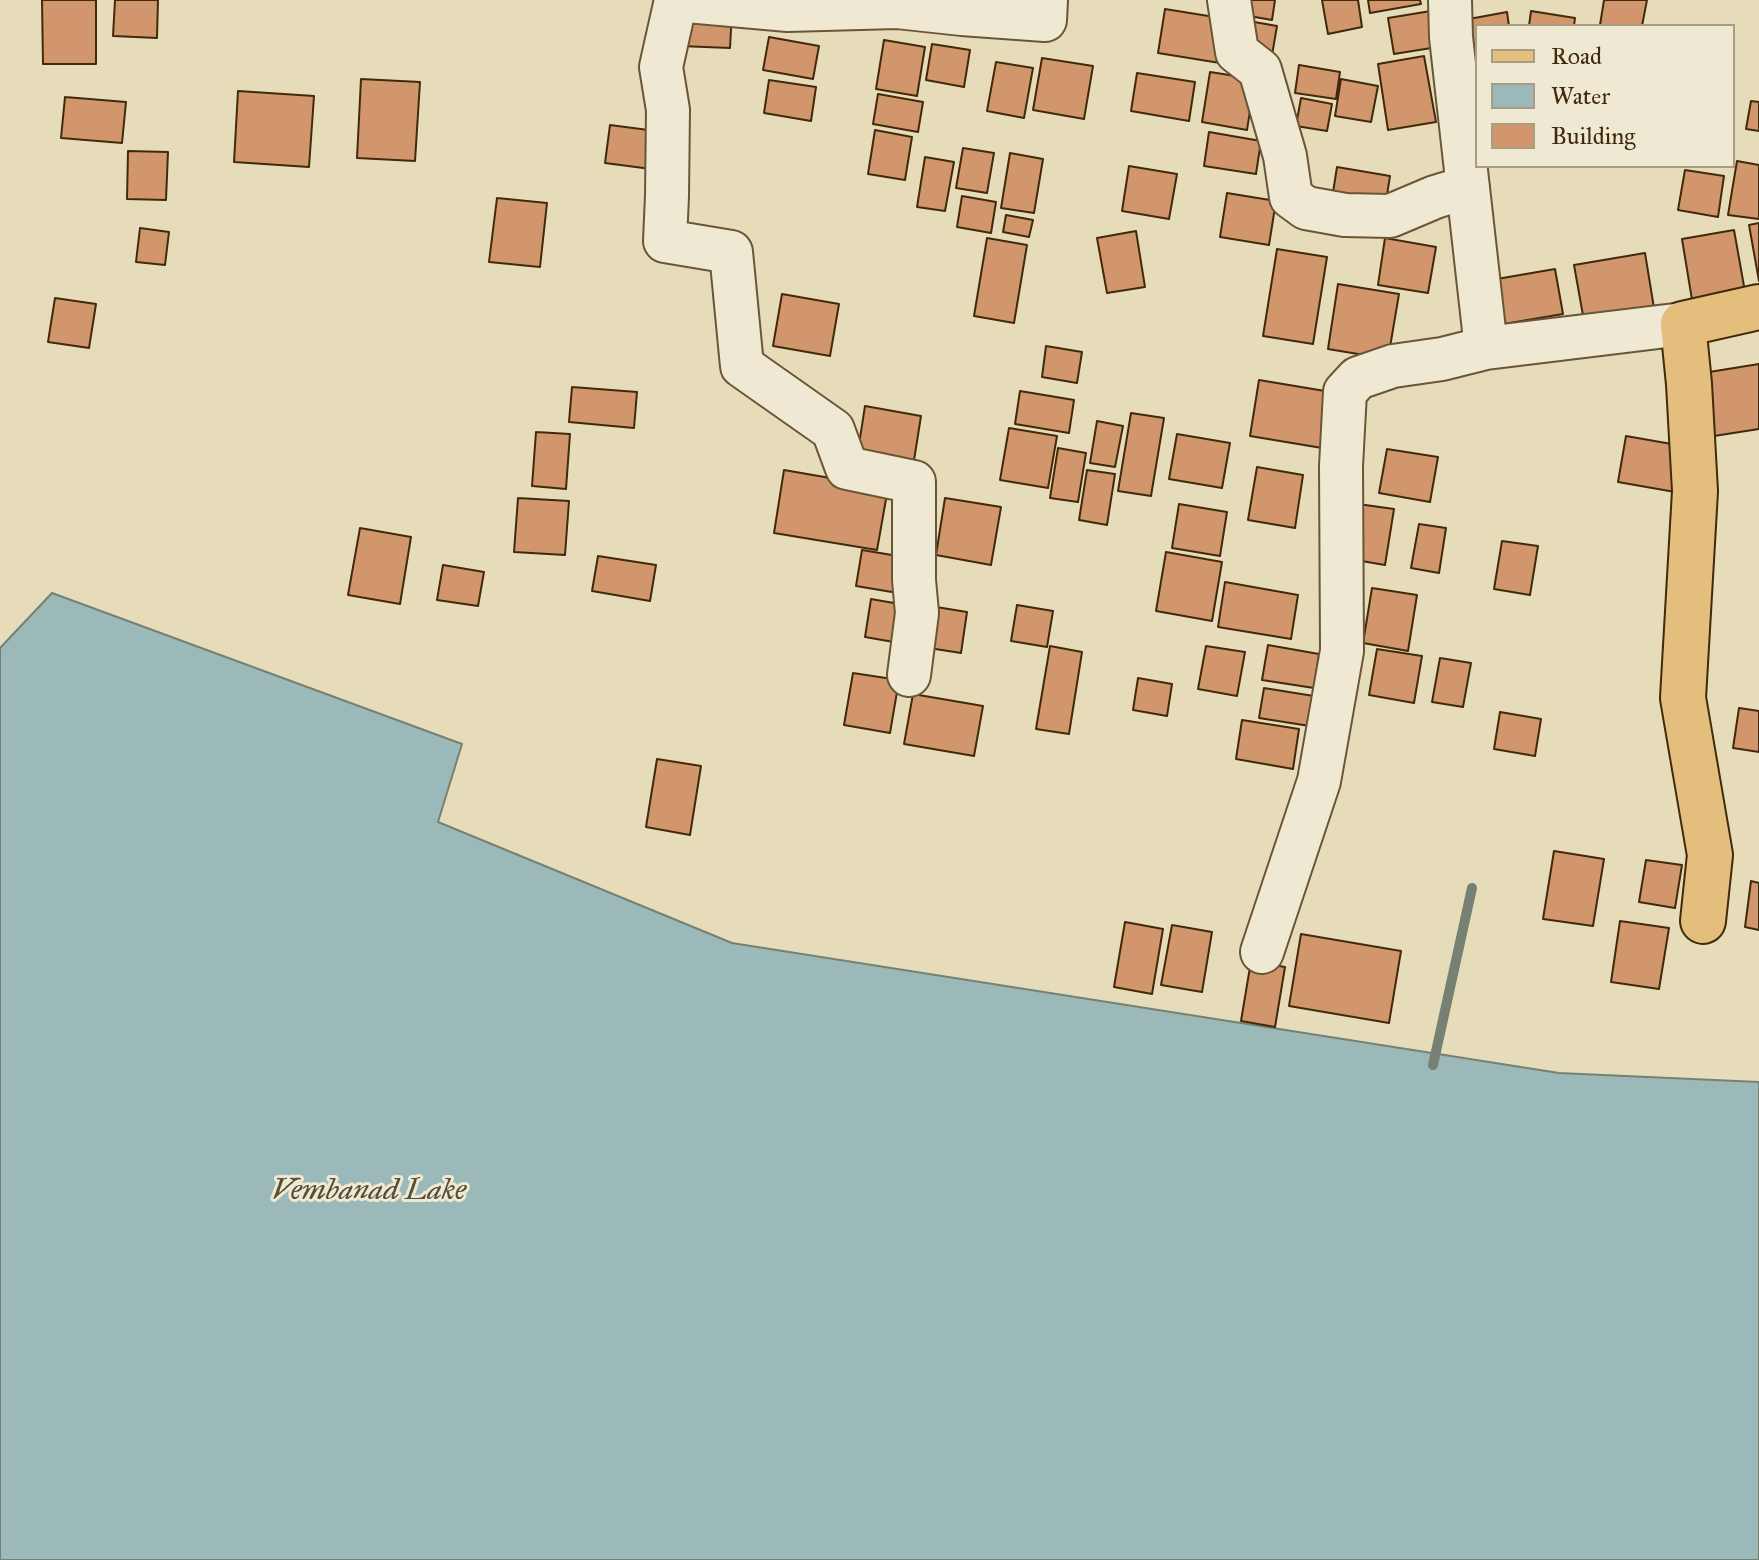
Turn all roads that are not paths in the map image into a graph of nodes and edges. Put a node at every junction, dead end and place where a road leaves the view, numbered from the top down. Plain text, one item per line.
1 (676, 0) edge
2 (1046, 0) edge
3 (1229, 0) edge
4 (1450, 0) edge
5 (1468, 187) junction
6 (1759, 307) edge
7 (1683, 324) junction
8 (1486, 348) junction
9 (909, 675) dead end
10 (1703, 921) dead end
11 (1262, 952) dead end

1 - 2 street
1 - 9 street
3 - 5 street
4 - 5 street
5 - 8 street
6 - 7 main road
7 - 8 street
7 - 10 main road
8 - 11 street

